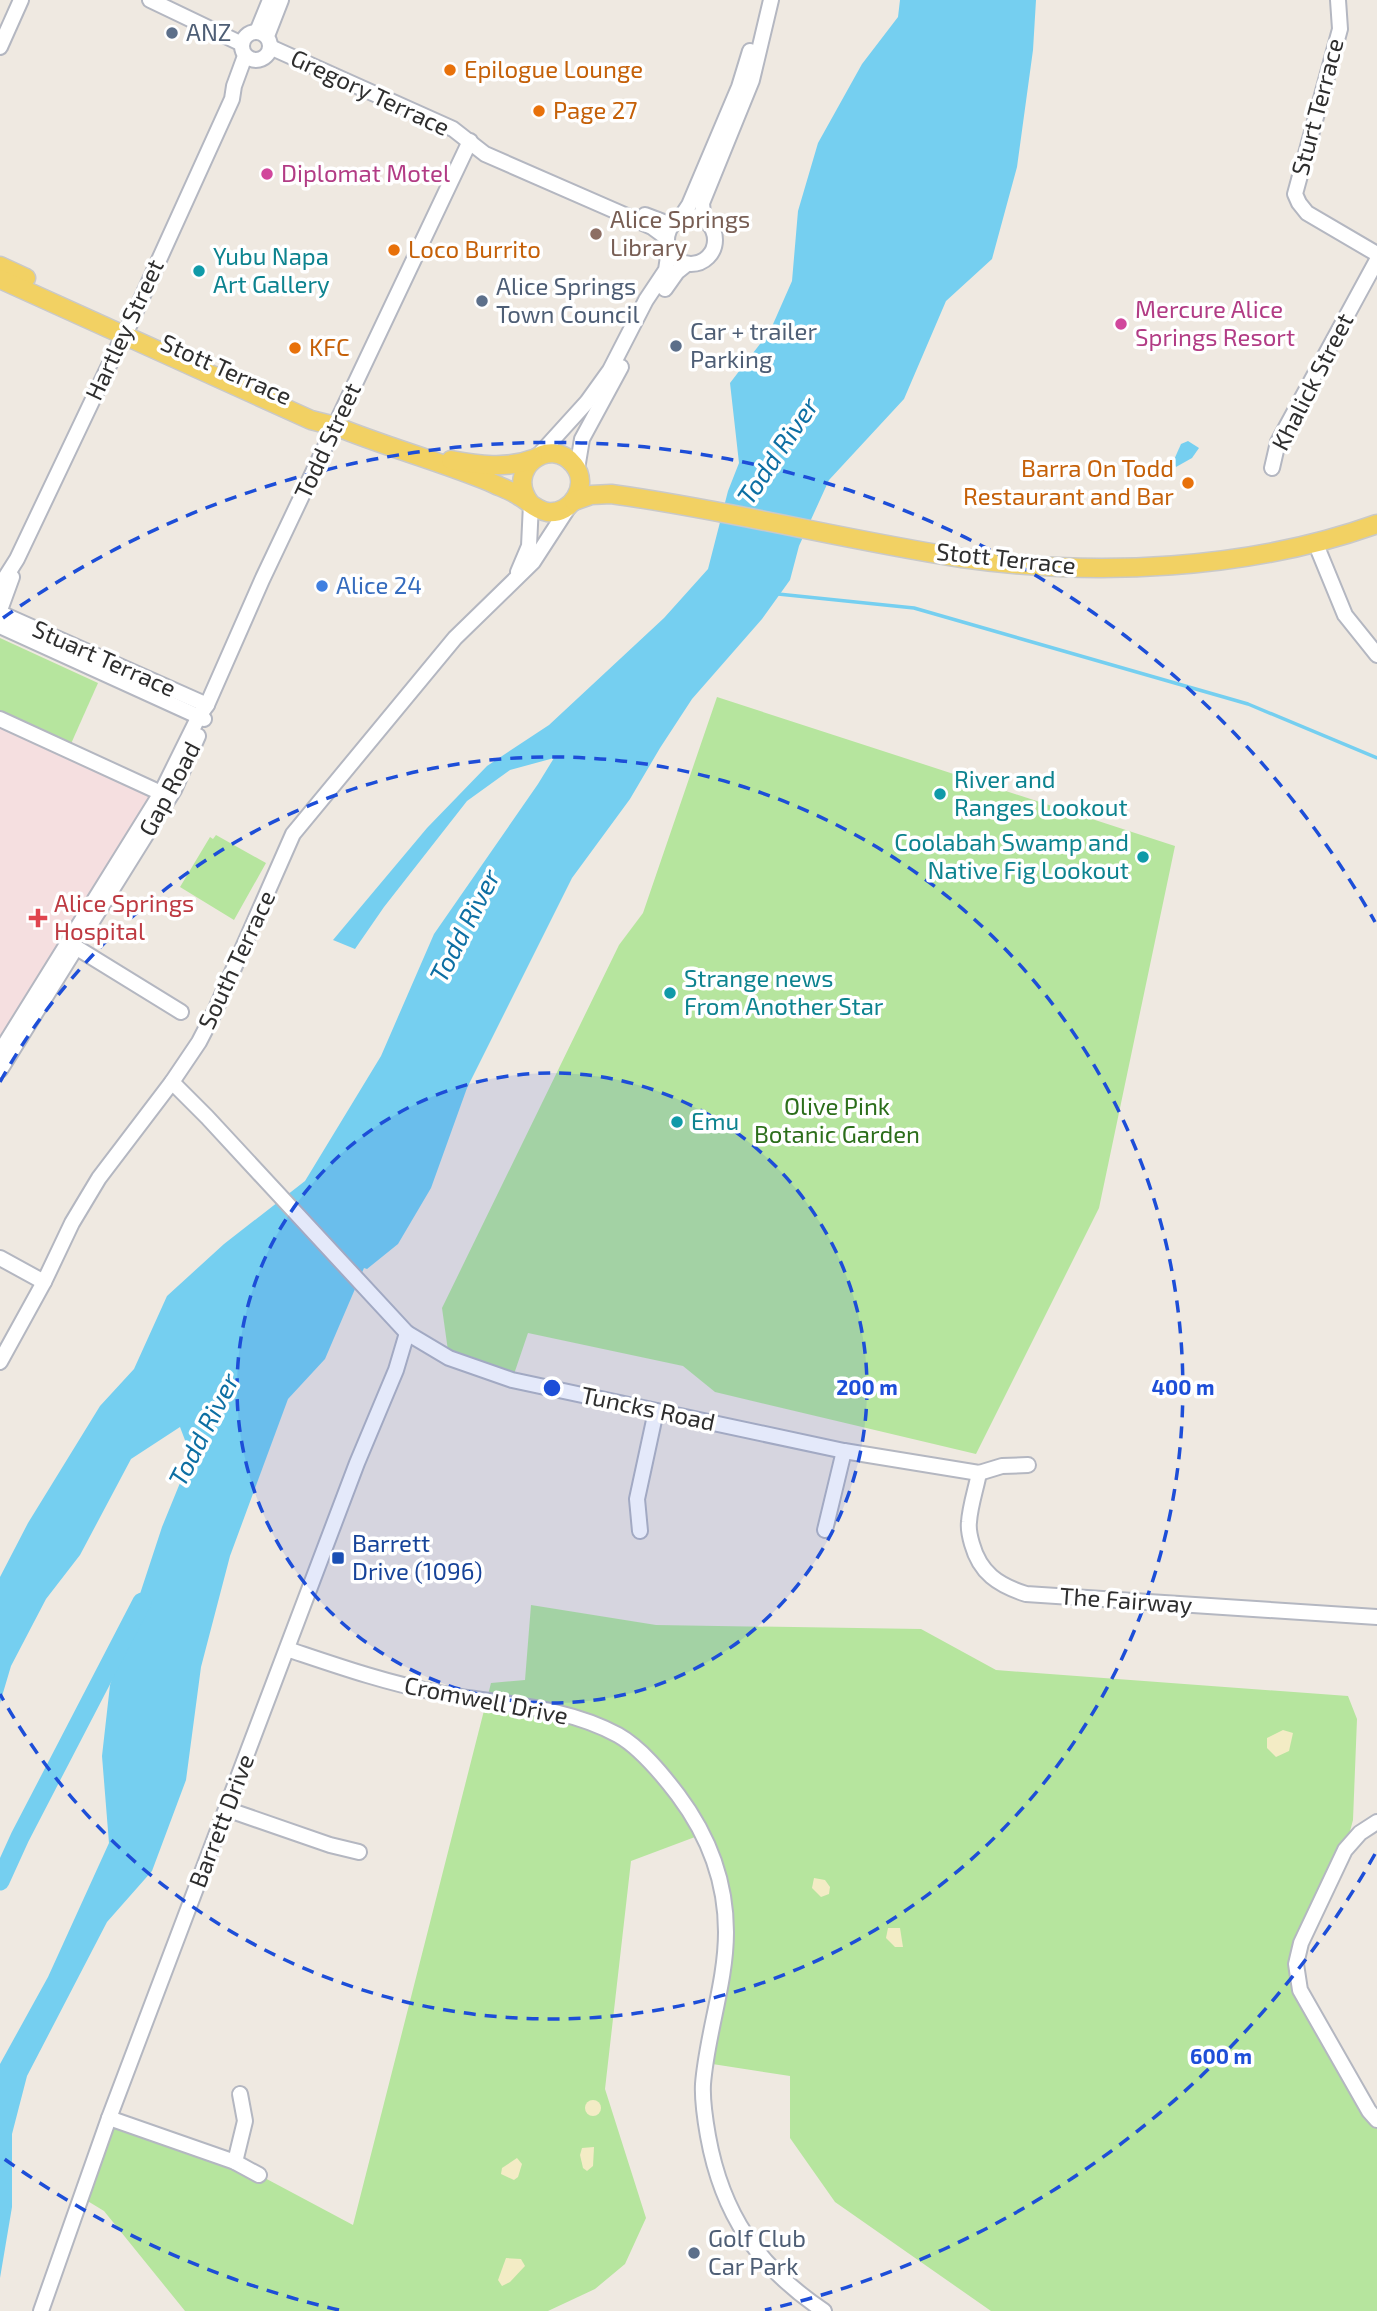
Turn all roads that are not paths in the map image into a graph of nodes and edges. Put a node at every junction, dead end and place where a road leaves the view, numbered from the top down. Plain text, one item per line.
1 (21, 0) edge
2 (150, 0) edge
3 (170, 0) edge
4 (270, 0) edge
5 (281, 0) edge
6 (761, 0) edge
7 (771, 0) edge
8 (1338, 0) edge
9 (256, 46) junction
10 (0, 47) edge
11 (470, 141) junction
12 (676, 221) junction
13 (708, 223) junction
14 (668, 244) junction
15 (1377, 254) edge
16 (1377, 260) edge
17 (687, 264) junction
18 (0, 265) edge
19 (0, 279) edge
20 (126, 331) junction
21 (335, 426) junction
22 (396, 450) junction
23 (536, 457) junction
24 (1272, 468) dead end
25 (578, 470) junction
26 (635, 498) junction
27 (572, 503) junction
28 (531, 504) junction
29 (1377, 524) edge
30 (1315, 542) junction
31 (17, 559) junction
32 (510, 585) junction
33 (0, 586) edge
34 (0, 612) edge
35 (0, 626) edge
36 (1377, 655) edge
37 (203, 713) junction
38 (0, 719) edge
39 (161, 793) junction
40 (72, 944) junction
41 (54, 973) junction
42 (181, 1012) dead end
43 (0, 1052) edge
44 (0, 1070) edge
45 (172, 1083) junction
46 (0, 1258) edge
47 (44, 1282) junction
48 (407, 1333) junction
49 (0, 1362) edge
50 (656, 1411) junction
51 (844, 1451) junction
52 (1028, 1465) dead end
53 (979, 1473) junction
54 (825, 1530) dead end
55 (640, 1531) dead end
56 (1377, 1617) edge
57 (287, 1649) junction
58 (226, 1809) junction
59 (1377, 1822) edge
60 (359, 1852) dead end
61 (240, 2094) dead end
62 (109, 2118) junction
63 (1377, 2120) edge
64 (235, 2162) junction
65 (259, 2175) dead end
66 (41, 2311) edge
67 (824, 2311) edge

1 - 10 street
2 - 9 street, Gregory Terrace
3 - 9 street, Gregory Terrace
4 - 9 street, Hartley Street
5 - 9 street, Hartley Street
6 - 12 street
7 - 13 street
8 - 15 street, Sturt Terrace
9 - 11 street, Gregory Terrace
9 - 20 street, Hartley Street
11 - 12 street, Gregory Terrace
11 - 14 street, Gregory Terrace
11 - 21 street, Todd Street
12 - 13 street
12 - 14 street
13 - 17 street
14 - 17 street
14 - 23 street
16 - 24 street, Khalick Street
17 - 25 street
18 - 20 main road, Stott Terrace
19 - 20 main road, Stott Terrace
20 - 21 main road, Stott Terrace
20 - 31 street, Hartley Street
21 - 22 main road, Stott Terrace
21 - 37 street, Todd Street
22 - 23 main road, Stott Terrace
22 - 28 main road, Stott Terrace
23 - 25 main road
23 - 28 main road
25 - 26 main road, Stott Terrace
25 - 27 main road
26 - 27 main road, Stott Terrace
26 - 30 main road, Stott Terrace
27 - 28 main road
27 - 32 street, South Terrace
28 - 32 street, South Terrace
29 - 30 main road, Stott Terrace
30 - 36 street
31 - 33 street, Hartley Street
31 - 34 street, Hartley Street
32 - 45 street, South Terrace
34 - 37 street, Stuart Terrace
35 - 37 street, Stuart Terrace
37 - 39 street, Gap Road
37 - 40 street, Gap Road
38 - 39 street
39 - 40 street, Gap Road
40 - 41 street, Gap Road
40 - 42 street
41 - 43 street, Gap Road
41 - 44 street, Gap Road
45 - 47 street, South Terrace
45 - 48 street, Tuncks Road
46 - 47 street
47 - 49 street, South Terrace
48 - 50 street, Tuncks Road
48 - 57 street, Barrett Drive
50 - 51 street, Tuncks Road
50 - 55 street
51 - 53 street, Tuncks Road
51 - 54 street
52 - 53 street, Tuncks Road
53 - 56 street, The Fairway
57 - 58 street, Barrett Drive
57 - 67 street, Cromwell Drive
58 - 60 street
58 - 62 street, Barrett Drive
59 - 63 street
61 - 64 street
62 - 64 street
62 - 66 street, Barrett Drive
64 - 65 street

